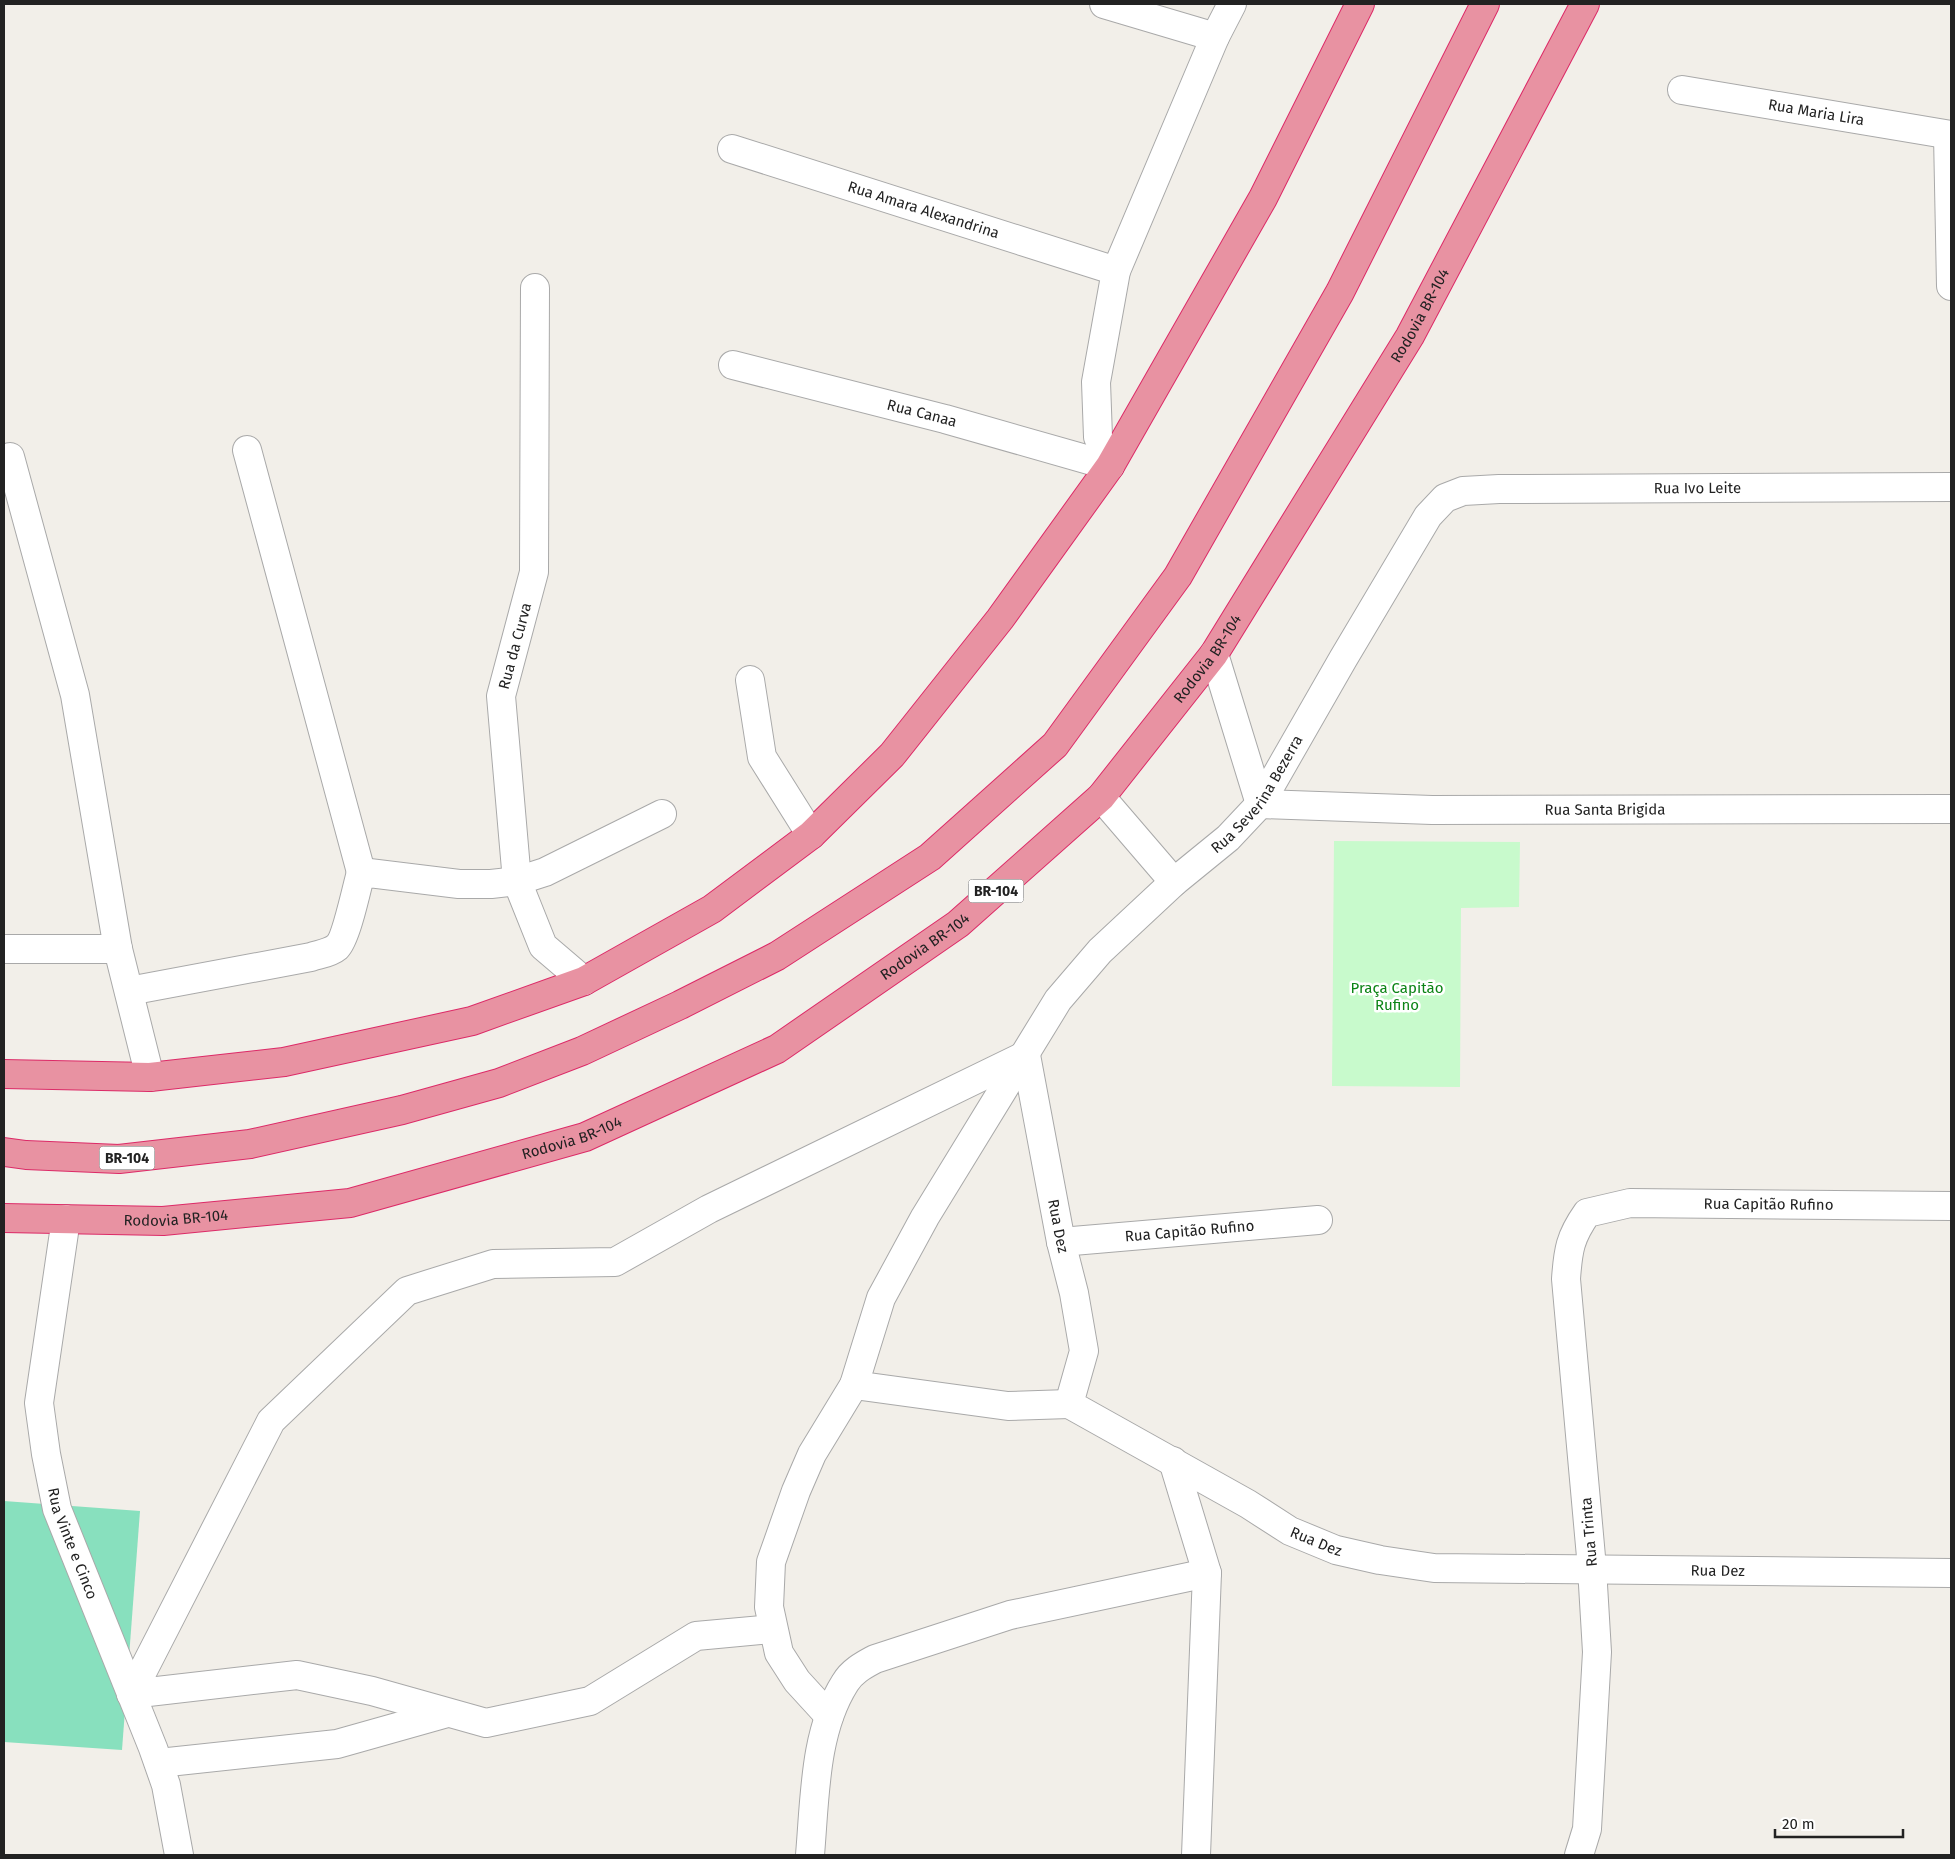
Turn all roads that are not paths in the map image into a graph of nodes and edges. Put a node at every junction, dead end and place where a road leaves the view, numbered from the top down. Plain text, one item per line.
1 (1104, 4) edge
2 (1232, 4) edge
3 (1360, 4) edge
4 (1485, 4) edge
5 (1585, 4) edge
6 (1215, 37) junction
7 (1682, 90) dead end
8 (1950, 135) edge
9 (732, 149) dead end
10 (1116, 270) junction
11 (1951, 286) edge
12 (534, 288) dead end
13 (733, 365) dead end
14 (247, 450) dead end
15 (10, 457) dead end
16 (1110, 466) junction
17 (1951, 487) edge
18 (1445, 498) joint
19 (1214, 654) junction
20 (750, 680) dead end
21 (1102, 797) junction
22 (1260, 804) junction
23 (1951, 809) edge
24 (662, 814) dead end
25 (811, 835) junction
26 (361, 872) junction
27 (517, 881) junction
28 (1174, 882) junction
29 (4, 949) edge
30 (118, 949) junction
31 (584, 980) junction
32 (129, 991) junction
33 (1026, 1055) junction
34 (4, 1074) edge
35 (150, 1077) junction
36 (4, 1152) edge
37 (1951, 1206) edge
38 (1587, 1213) joint
39 (66, 1219) junction
40 (10, 1220) edge
41 (1318, 1220) dead end
42 (1061, 1242) junction
43 (854, 1385) junction
44 (1070, 1404) junction
45 (1173, 1461) junction
46 (1592, 1568) junction
47 (1207, 1573) junction
48 (1951, 1573) edge
49 (772, 1629) junction
50 (131, 1694) junction
51 (447, 1713) junction
52 (829, 1716) junction
53 (159, 1763) junction
54 (179, 1855) edge
55 (810, 1855) edge
56 (1196, 1855) edge
57 (1579, 1855) edge

1 - 6 street
2 - 6 street
3 - 16 highway
4 - 36 highway, BR-104
5 - 19 highway, Rodovia BR-104 / BR-104
6 - 10 street
7 - 8 street, Rua Maria Lira
8 - 11 street
9 - 10 street, Rua Amara Alexandrina
10 - 16 street
12 - 27 street, Rua da Curva
13 - 16 street, Rua Canaa
14 - 26 street
15 - 30 street
16 - 25 highway
17 - 18 street, Rua Ivo Leite
18 - 22 street, Rua Severina Bezerra
19 - 21 highway, Rodovia BR-104 / BR-104
19 - 22 street
20 - 25 street
21 - 28 street
21 - 39 highway, Rodovia BR-104 / BR-104
22 - 23 street, Rua Santa Brigida
22 - 28 street, Rua Severina Bezerra
24 - 27 street
25 - 31 highway
26 - 27 street
26 - 32 street
27 - 31 street, Rua da Curva
28 - 33 street, Rua Severina Bezerra
29 - 30 street
30 - 32 street
31 - 35 highway
32 - 35 street
33 - 42 street, Rua Dez
33 - 43 street, Rua Severina Bezerra
33 - 50 street
34 - 35 highway
37 - 38 street, Rua Capitão Rufino
38 - 46 street, Rua Trinta
39 - 40 highway, Rodovia BR-104 / BR-104
39 - 50 street, Rua Vinte e Cinco
41 - 42 street, Rua Capitão Rufino
42 - 44 street, Rua Dez
43 - 44 street
43 - 49 street, Rua Severina Bezerra
44 - 45 street, Rua Dez
45 - 46 street, Rua Dez
45 - 47 street
46 - 48 street, Rua Dez
46 - 57 street, Rua Trinta
47 - 52 street
47 - 56 street
49 - 51 street
49 - 52 street, Rua Severina Bezerra
50 - 51 street
50 - 53 street, Rua Vinte e Cinco
51 - 53 street
52 - 55 street
53 - 54 street, Rua Vinte e Cinco

